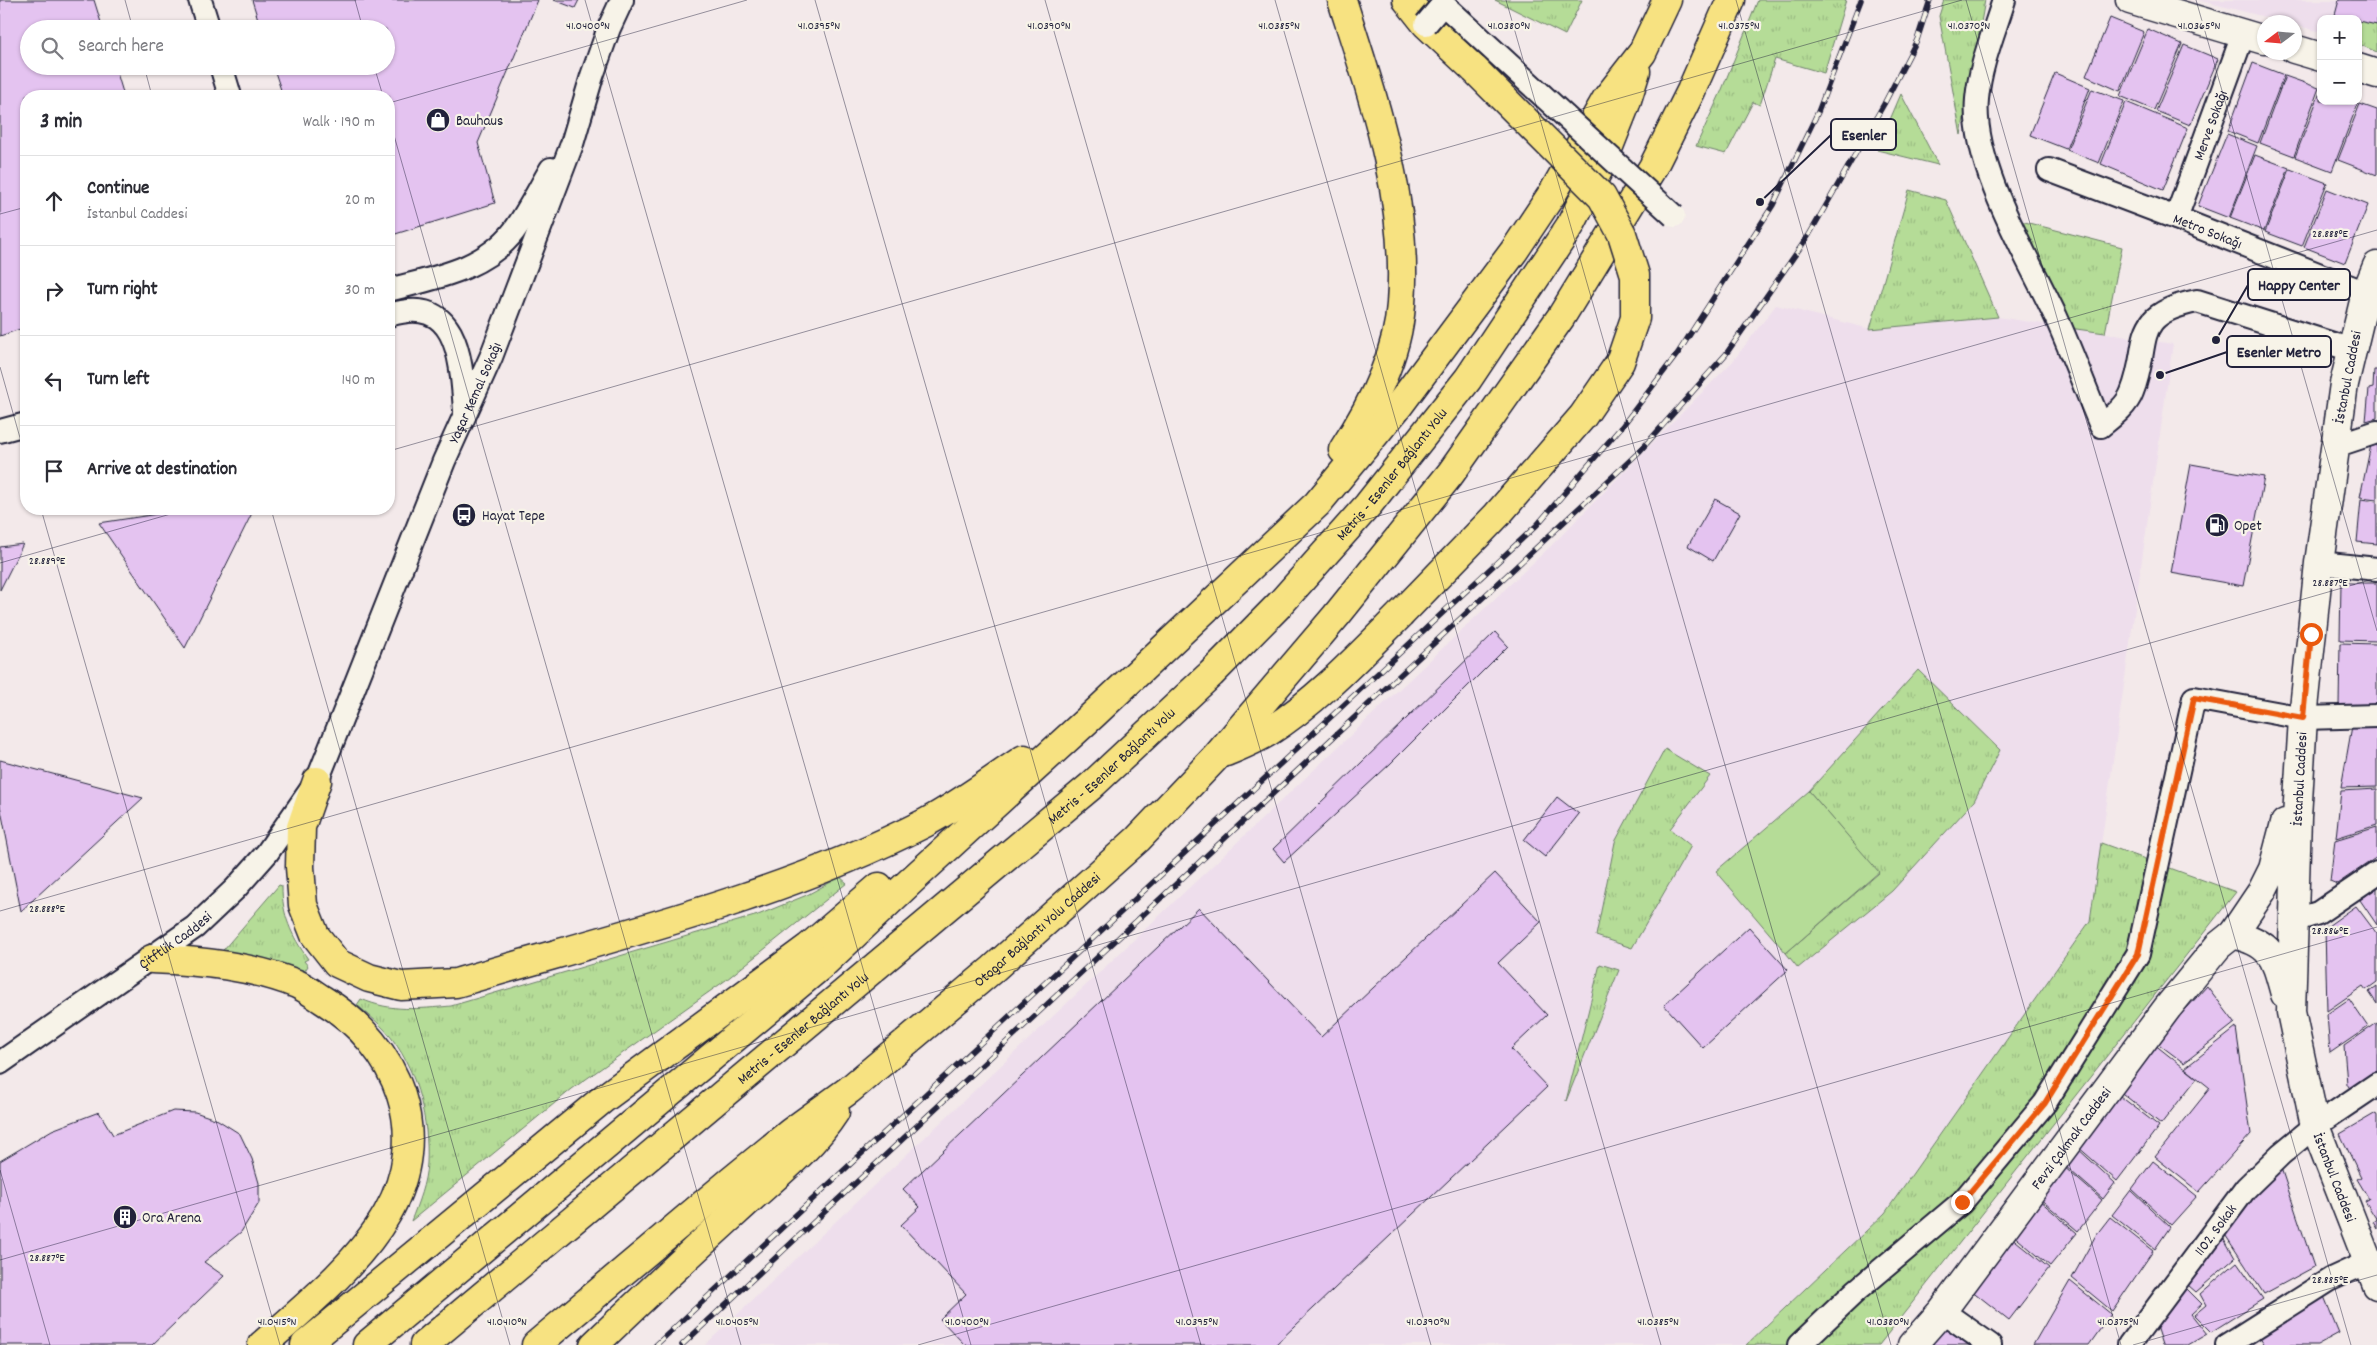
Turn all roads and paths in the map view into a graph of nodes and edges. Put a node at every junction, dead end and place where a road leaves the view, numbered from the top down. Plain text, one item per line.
1 (200, 0) edge
2 (622, 0) edge
3 (1342, 0) edge
4 (1408, 0) edge
5 (1667, 0) edge
6 (1731, 0) edge
7 (2004, 0) edge
8 (2130, 0) edge
9 (206, 20) edge
10 (1426, 24) junction
11 (2254, 36) edge
12 (2302, 51) edge
13 (1642, 53) junction
14 (2317, 56) edge
15 (2362, 69) edge
16 (2377, 74) edge
17 (224, 75) edge
18 (228, 90) edge
19 (572, 144) junction
20 (2048, 170) dead end
21 (1674, 216) dead end
22 (2176, 218) junction
23 (2372, 281) edge
24 (395, 288) edge
25 (395, 314) edge
26 (2352, 350) junction
27 (466, 412) junction
28 (20, 426) edge
29 (0, 432) edge
30 (2377, 432) edge
31 (2335, 446) junction
32 (1282, 535) junction
33 (2319, 563) junction
34 (2377, 569) edge
35 (1092, 715) junction
36 (2377, 716) edge
37 (2303, 718) junction
38 (1216, 757) junction
39 (317, 781) junction
40 (998, 801) junction
41 (2377, 873) edge
42 (2294, 921) junction
43 (2234, 934) junction
44 (152, 959) junction
45 (2291, 1012) junction
46 (0, 1064) edge
47 (2377, 1084) edge
48 (849, 1090) junction
49 (2315, 1126) junction
50 (2372, 1274) edge
51 (1942, 1311) junction
52 (262, 1345) edge
53 (305, 1345) edge
54 (367, 1345) edge
55 (424, 1345) edge
56 (536, 1345) edge
57 (594, 1345) edge
58 (1799, 1345) edge
59 (1912, 1345) edge
60 (1990, 1345) edge
61 (2129, 1345) edge
62 (2227, 1345) edge

1 - 9 street
2 - 19 street, Yaşar Kemal Sokağı
3 - 32 highway
4 - 10 highway
5 - 13 highway
6 - 38 highway, Otogar Bağlantı Yolu Caddesi
7 - 26 street
8 - 11 main road
10 - 21 street, bridge
10 - 38 highway, bridge
11 - 22 street, Merve Sokağı
12 - 14 main road
13 - 32 highway
13 - 55 highway, Metris - Esenler Bağlantı Yolu
15 - 16 main road
17 - 18 street
19 - 24 street
19 - 27 street, Yaşar Kemal Sokağı
20 - 22 street, Metro Sokağı
22 - 23 street, Metro Sokağı
23 - 26 main road, İstanbul Caddesi
25 - 27 street
26 - 31 main road, İstanbul Caddesi
27 - 39 street, Yaşar Kemal Sokağı
28 - 29 street
30 - 31 street
31 - 33 main road, İstanbul Caddesi
32 - 35 highway
33 - 34 street
33 - 37 main road, İstanbul Caddesi
35 - 39 highway
35 - 40 highway
36 - 37 street
37 - 42 main road, İstanbul Caddesi
37 - 43 main road, Fevzi Çakmak Caddesi
37 - 58 street
38 - 48 highway, Otogar Bağlantı Yolu Caddesi
39 - 44 street, Çitftlik Caddesi
40 - 53 highway
40 - 54 highway
41 - 42 street
42 - 45 main road, İstanbul Caddesi
43 - 45 main road
43 - 51 main road, Fevzi Çakmak Caddesi
44 - 46 street, Çitftlik Caddesi
44 - 52 highway
45 - 49 main road, İstanbul Caddesi
47 - 49 street, 1102. Sokak
48 - 56 highway
48 - 57 highway
49 - 50 main road, İstanbul Caddesi
49 - 61 street, 1102. Sokak
50 - 62 street
51 - 59 main road, Fevzi Çakmak Caddesi
51 - 60 street

